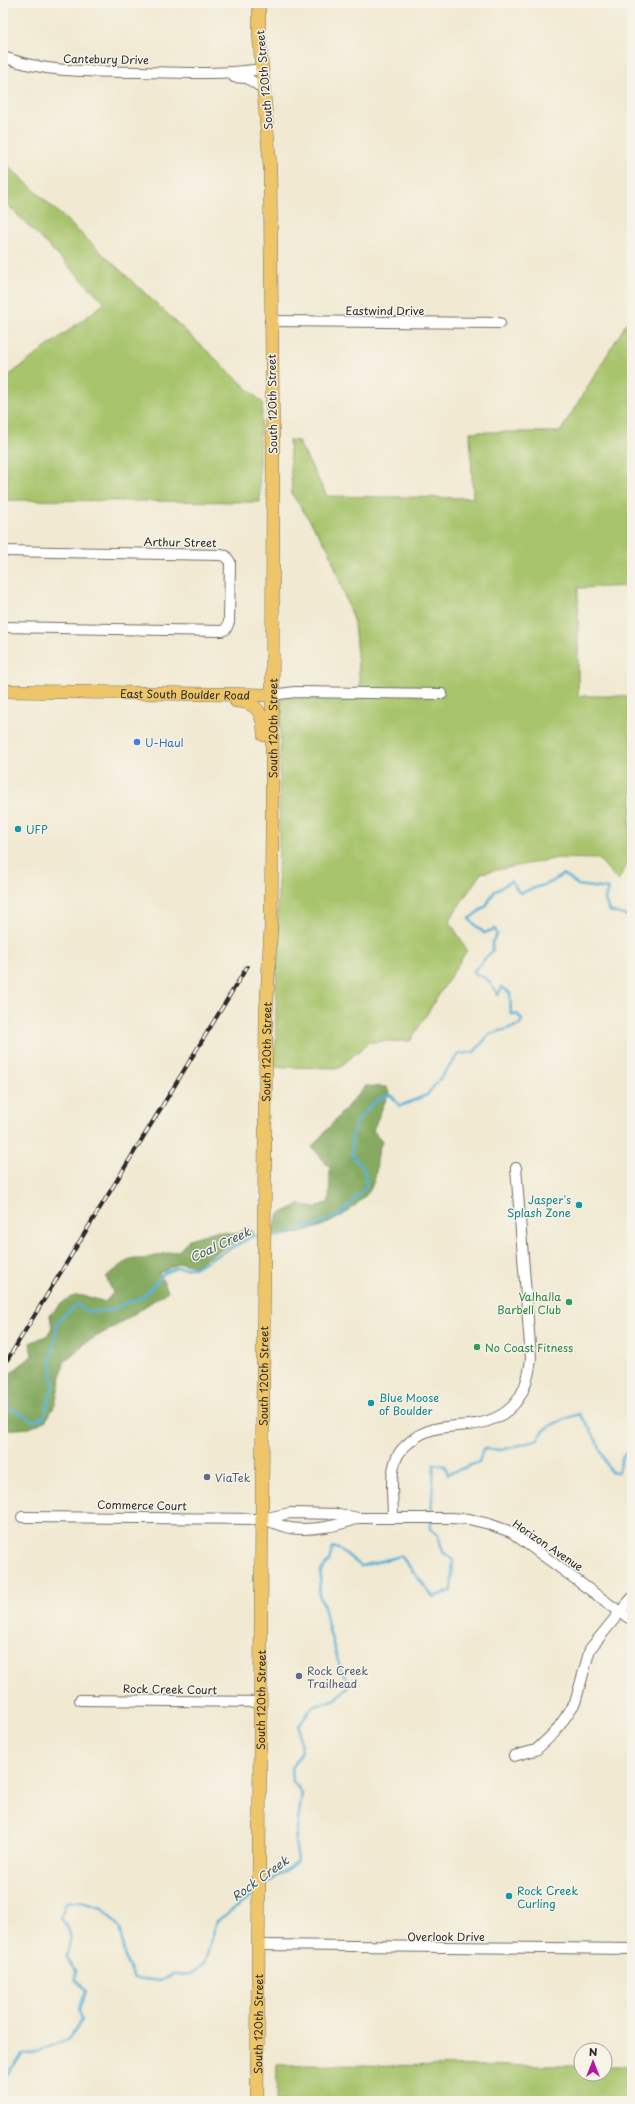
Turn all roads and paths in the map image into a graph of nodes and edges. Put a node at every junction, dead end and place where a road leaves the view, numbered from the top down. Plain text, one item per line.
1 (259, 3) edge
2 (3, 57) edge
3 (262, 69) junction
4 (210, 73) junction
5 (264, 89) junction
6 (270, 321) junction
7 (500, 322) dead end
8 (3, 551) edge
9 (3, 627) edge
10 (3, 683) edge
11 (3, 691) edge
12 (272, 691) junction
13 (123, 693) junction
14 (442, 694) dead end
15 (272, 832) junction
16 (516, 1168) dead end
17 (22, 1517) dead end
18 (393, 1517) junction
19 (358, 1518) junction
20 (262, 1519) junction
21 (632, 1598) edge
22 (620, 1612) junction
23 (632, 1620) edge
24 (80, 1700) dead end
25 (261, 1702) junction
26 (514, 1756) dead end
27 (259, 1945) junction
28 (632, 1949) edge
29 (257, 2101) edge

1 - 3 main road, South 120th Street
2 - 4 street, Cantebury Drive
3 - 4 street, Cantebury Drive
3 - 5 main road, South 120th Street
4 - 5 street, Cantebury Drive
5 - 6 main road, South 120th Street
6 - 7 street, Eastwind Drive
6 - 12 main road, South 120th Street
8 - 9 street, Arthur Street
10 - 12 main road, East South Boulder Road
11 - 13 main road
12 - 13 main road, East South Boulder Road
12 - 14 street, East South Boulder Road
12 - 15 main road, South 120th Street
13 - 15 main road, East South Boulder Road
15 - 20 main road, South 120th Street
16 - 18 street
17 - 20 street, Commerce Court
18 - 19 street, Horizon Avenue
18 - 22 street, Horizon Avenue
19 - 20 street, Horizon Avenue
19 - 20 street, Horizon Avenue
20 - 25 main road, South 120th Street
21 - 22 street
22 - 23 street, Horizon Avenue
22 - 26 street
24 - 25 street, Rock Creek Court
25 - 27 main road, South 120th Street
27 - 28 street, Overlook Drive
27 - 29 main road, South 120th Street

